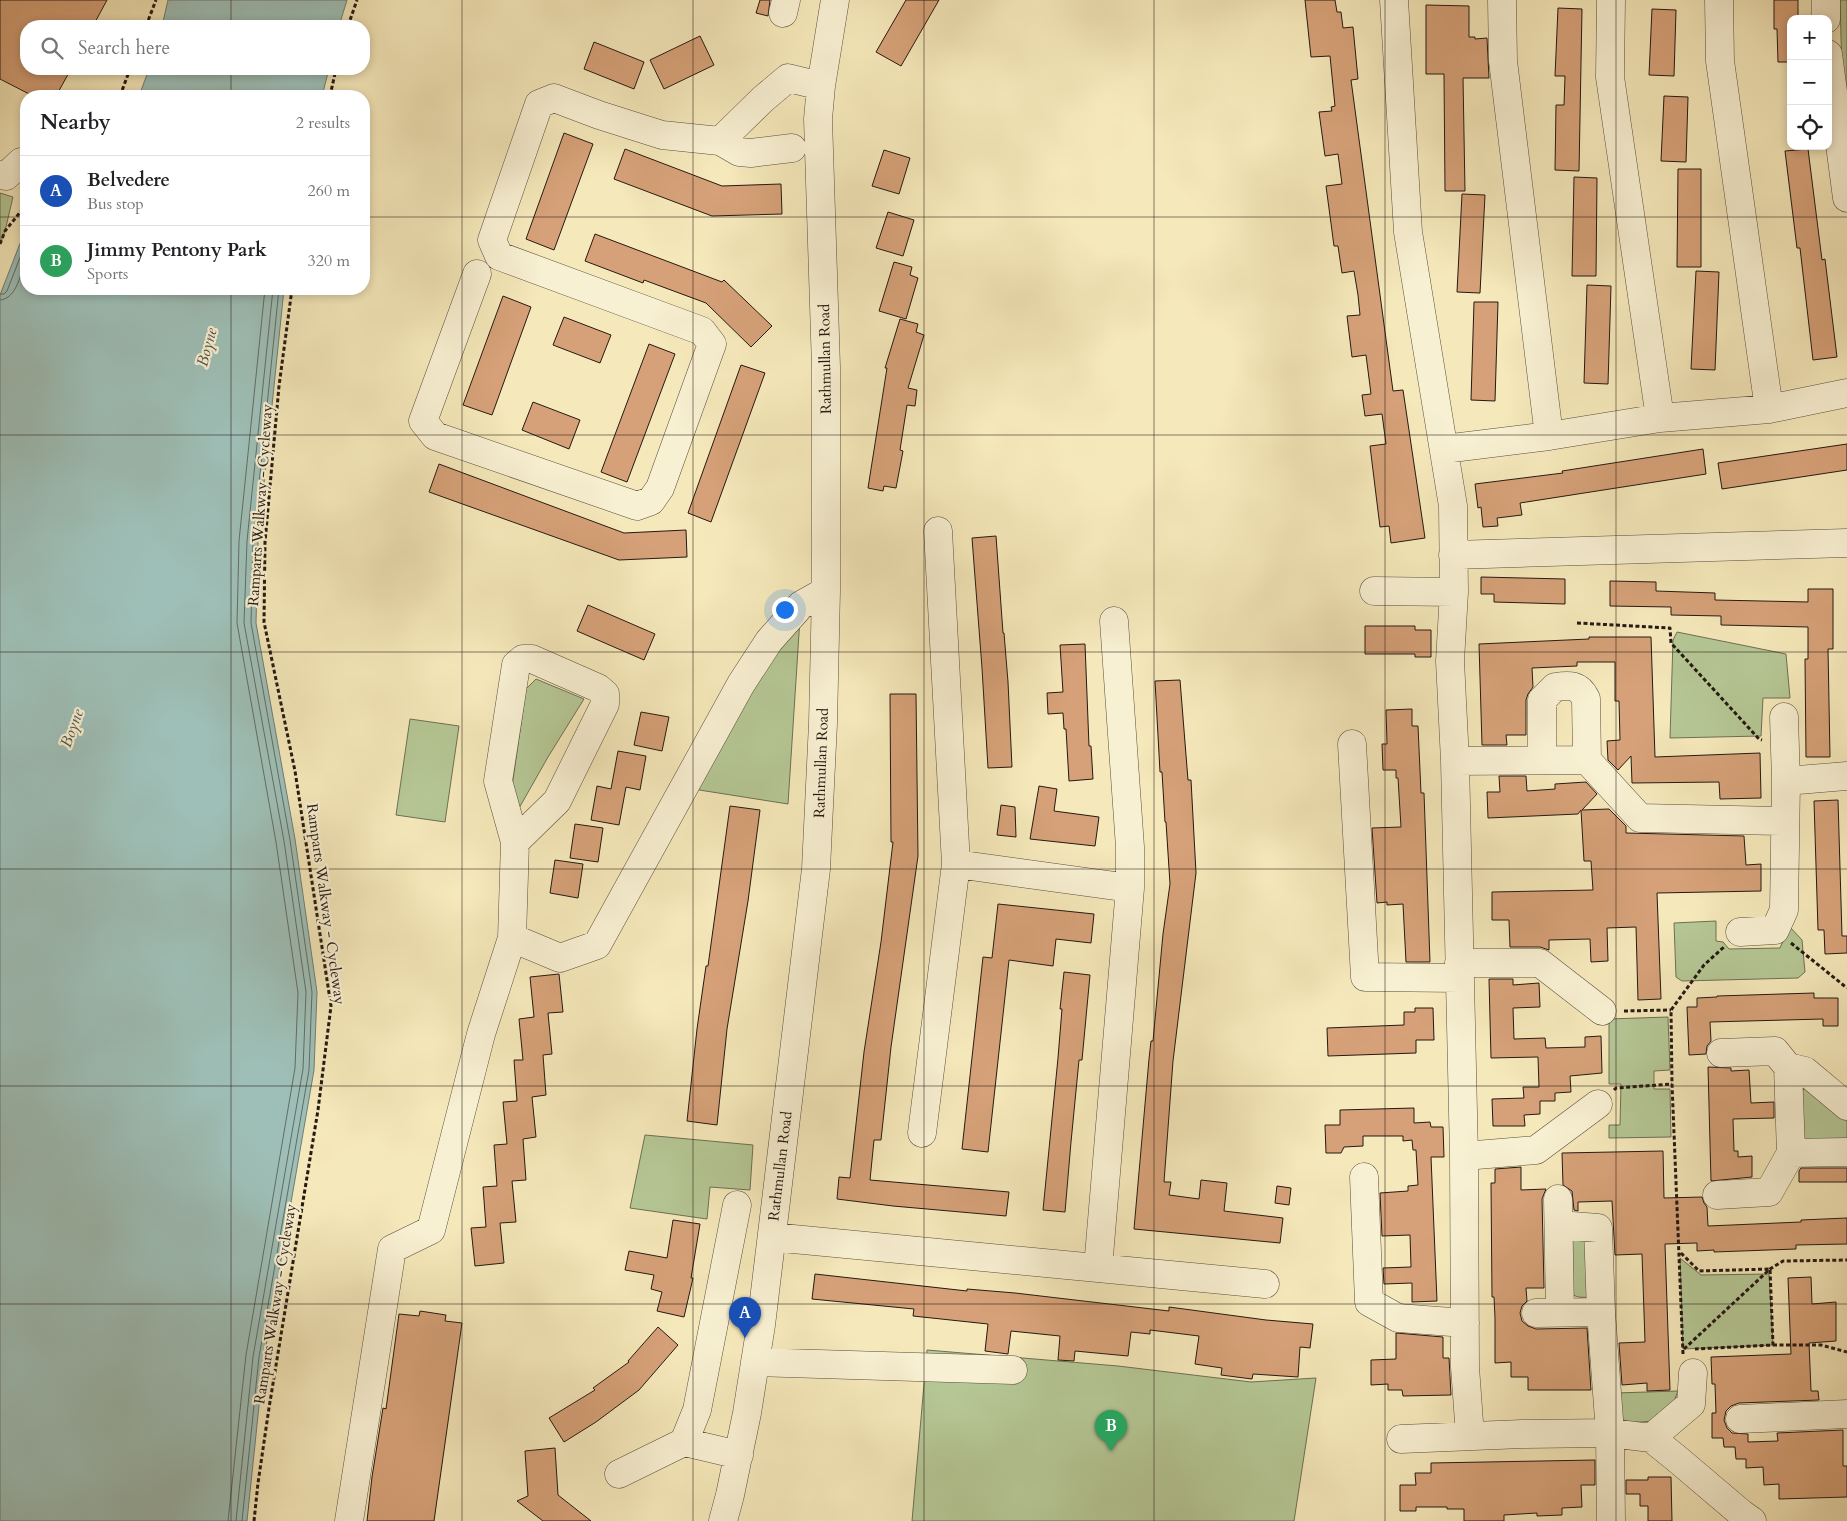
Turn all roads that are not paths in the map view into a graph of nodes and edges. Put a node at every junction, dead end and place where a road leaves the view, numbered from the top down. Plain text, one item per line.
1 (835, 0) edge
2 (1394, 0) edge
3 (1502, 0) edge
4 (1611, 0) edge
5 (1719, 0) edge
6 (1826, 0) edge
7 (1826, 15) edge
8 (1829, 60) edge
9 (821, 86) junction
10 (720, 140) junction
11 (792, 148) dead end
12 (1847, 198) edge
13 (477, 274) dead end
14 (1847, 393) edge
15 (1769, 409) junction
16 (1660, 418) junction
17 (1548, 436) junction
18 (1444, 449) junction
19 (938, 531) dead end
20 (1847, 543) edge
21 (1453, 556) junction
22 (826, 591) junction
23 (1374, 591) dead end
24 (1454, 592) junction
25 (1114, 621) dead end
26 (1784, 717) dead end
27 (1352, 744) dead end
28 (1542, 760) junction
29 (1587, 760) junction
30 (1455, 761) junction
31 (1847, 776) edge
32 (1786, 781) junction
33 (1785, 821) junction
34 (515, 842) junction
35 (956, 864) junction
36 (1130, 888) junction
37 (1740, 932) road end
38 (512, 938) junction
39 (1459, 971) junction
40 (1602, 1011) road end
41 (1721, 1053) dead end
42 (1788, 1067) junction
43 (1598, 1104) road end
44 (1847, 1106) edge
45 (922, 1133) dead end
46 (1847, 1152) edge
47 (1791, 1153) junction
48 (1464, 1156) junction
49 (1364, 1177) dead end
50 (1717, 1195) dead end
51 (737, 1205) dead end
52 (772, 1237) junction
53 (1098, 1268) junction
54 (1266, 1284) dead end
55 (1601, 1312) junction
56 (1465, 1323) junction
57 (1686, 1360) road end
58 (755, 1362) junction
59 (1013, 1370) dead end
60 (1847, 1414) edge
61 (1740, 1419) dead end
62 (1610, 1433) junction
63 (1470, 1436) junction
64 (1651, 1438) junction
65 (1401, 1439) dead end
66 (684, 1442) junction
67 (739, 1455) junction
68 (619, 1474) dead end
69 (349, 1521) edge
70 (723, 1521) edge
71 (1611, 1521) edge
72 (1752, 1521) edge

1 - 9 street, Rathmullan Road
2 - 18 street
3 - 17 street
4 - 16 street
5 - 15 street
6 - 7 street
8 - 12 street
9 - 10 street
9 - 22 street, Rathmullan Road
10 - 11 street
10 - 13 street
14 - 15 street
15 - 16 street
16 - 17 street
17 - 18 street
18 - 21 street
19 - 35 street
20 - 21 street
21 - 24 street
22 - 38 street
22 - 52 street, Rathmullan Road
23 - 24 street
24 - 30 street
25 - 36 street
26 - 32 street
27 - 39 street
28 - 29 street
28 - 29 street
28 - 30 street
29 - 33 street
30 - 39 street
31 - 32 street
32 - 33 street
33 - 37 street
34 - 34 street
34 - 38 street
35 - 36 street
35 - 45 street
36 - 53 street
38 - 69 street
39 - 40 street
39 - 48 street
41 - 42 street
42 - 44 street
42 - 47 street
43 - 48 street
46 - 47 street
47 - 50 street
48 - 56 street
49 - 56 street
51 - 66 street
52 - 53 street
52 - 58 street, Rathmullan Road
53 - 54 street
55 - 55 street
55 - 62 street
56 - 63 street
57 - 64 street
58 - 59 street
58 - 67 street, Rathmullan Road
60 - 61 street
62 - 63 street
62 - 64 street
62 - 71 street
63 - 65 street
64 - 72 street
66 - 67 street
66 - 68 street
67 - 70 street, Rathmullan Road

